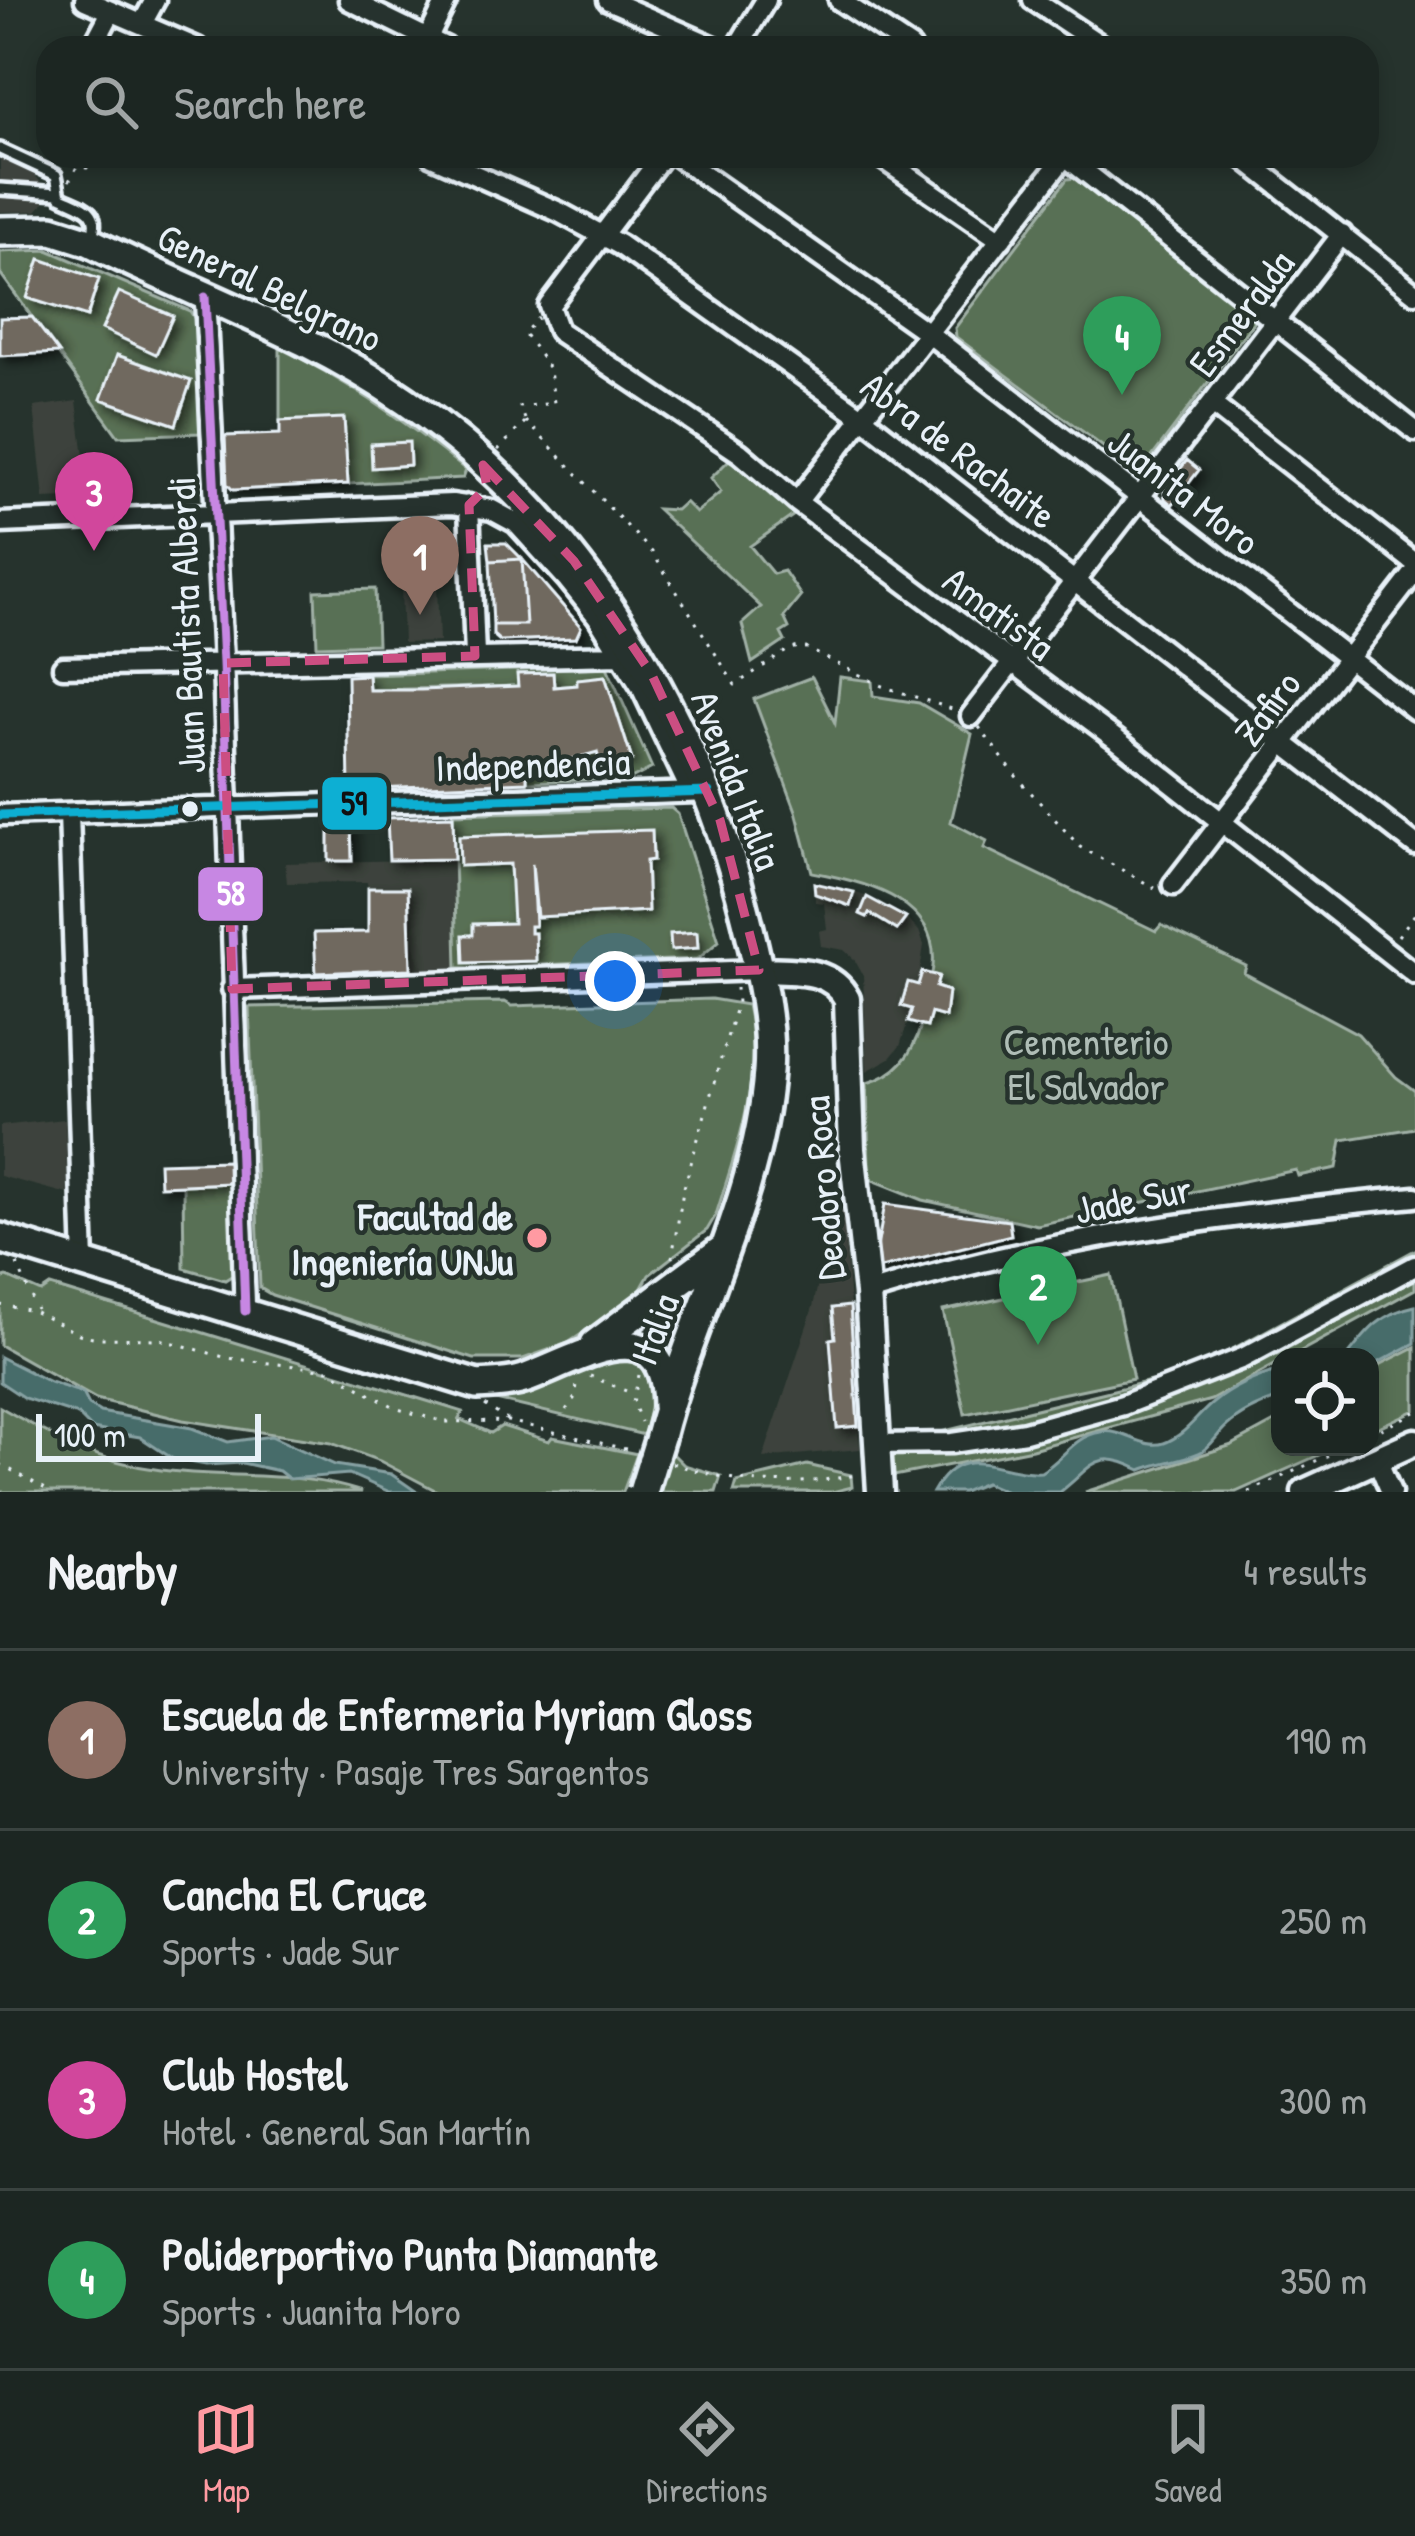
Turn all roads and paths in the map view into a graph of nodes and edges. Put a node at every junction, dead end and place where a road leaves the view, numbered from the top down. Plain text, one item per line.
1 (85, 0) edge
2 (154, 0) edge
3 (349, 0) edge
4 (447, 0) edge
5 (608, 0) edge
6 (766, 0) edge
7 (838, 0) edge
8 (1033, 0) edge
9 (111, 12) junction
10 (143, 22) junction
11 (98, 36) edge
12 (172, 36) edge
13 (411, 36) edge
14 (429, 36) edge
15 (690, 36) edge
16 (744, 36) edge
17 (893, 36) edge
18 (1087, 36) edge
19 (0, 149) edge
20 (36, 165) edge
21 (43, 168) edge
22 (459, 168) edge
23 (653, 168) edge
24 (694, 168) edge
25 (896, 168) edge
26 (1056, 168) edge
27 (1080, 168) edge
28 (1257, 168) edge
29 (0, 188) edge
30 (59, 193) junction
31 (0, 231) edge
32 (1342, 234) junction
33 (602, 236) junction
34 (1001, 240) junction
35 (90, 242) junction
36 (1415, 293) edge
37 (205, 297) junction
38 (549, 306) junction
39 (1277, 321) junction
40 (928, 333) junction
41 (1213, 404) junction
42 (862, 417) junction
43 (526, 421) junction
44 (1415, 431) edge
45 (483, 464) junction
46 (1138, 497) junction
47 (797, 502) junction
48 (469, 505) junction
49 (216, 513) junction
50 (0, 523) edge
51 (1415, 567) edge
52 (1076, 580) junction
53 (621, 655) junction
54 (476, 656) junction
55 (1345, 658) junction
56 (223, 664) junction
57 (1013, 665) junction
58 (63, 667) dead end
59 (1415, 710) edge
60 (971, 716) junction
61 (1282, 742) junction
62 (700, 792) junction
63 (225, 807) junction
64 (69, 813) junction
65 (0, 814) edge
66 (1221, 824) junction
67 (1415, 845) edge
68 (1173, 886) joint
69 (1415, 914) edge
70 (1386, 951) junction
71 (747, 970) junction
72 (1415, 974) edge
73 (232, 989) junction
74 (1415, 1198) edge
75 (6, 1244) edge
76 (724, 1249) junction
77 (672, 1259) dead end
78 (84, 1263) junction
79 (1415, 1266) edge
80 (868, 1293) junction
81 (0, 1305) edge
82 (245, 1311) junction
83 (39, 1314) junction
84 (577, 1365) junction
85 (644, 1369) dead end
86 (633, 1394) junction
87 (471, 1395) dead end
88 (566, 1410) dead end
89 (1415, 1412) edge
90 (508, 1421) junction
91 (1379, 1431) edge
92 (655, 1438) junction
93 (1415, 1442) edge
94 (1327, 1456) edge
95 (1378, 1462) junction
96 (0, 1464) edge
97 (878, 1468) edge
98 (51, 1492) edge
99 (643, 1492) edge
100 (1249, 1492) edge
101 (1305, 1492) edge
102 (1391, 1492) edge

1 - 9 street
2 - 10 street
3 - 13 street
4 - 14 street
5 - 15 street
6 - 16 street
7 - 17 street
8 - 18 street
9 - 10 street
9 - 11 street
10 - 12 street
19 - 20 lane
21 - 30 lane
22 - 33 street, Abra de Rachaite
23 - 33 street
24 - 40 street, Juanita Moro
25 - 34 street
26 - 34 street
27 - 39 street
28 - 32 street
29 - 30 lane
30 - 35 lane
31 - 35 main road, General Belgrano
32 - 36 street
32 - 39 street, Esmeralda
33 - 38 street
33 - 42 street, Abra de Rachaite
34 - 40 street
35 - 37 main road, General Belgrano
37 - 45 main road, General Belgrano
37 - 49 street, Juan Bautista Alberdi
38 - 43 path
38 - 47 street, Amatista
39 - 41 street, Esmeralda
39 - 44 street
40 - 42 street
40 - 46 street, Juanita Moro
41 - 46 street, Esmeralda
41 - 51 street
42 - 47 street
42 - 52 street, Abra de Rachaite
43 - 45 path
43 - 60 path
45 - 48 street
45 - 62 main road, Avenida Italia
46 - 52 street, Esmeralda
46 - 55 street, Juanita Moro
47 - 57 street, Amatista
48 - 49 street
48 - 53 street, Avenida Italia
48 - 54 street
49 - 50 street
49 - 56 street, Juan Bautista Alberdi
51 - 55 street, Zafiro
52 - 57 street, Esmeralda
52 - 61 street, Abra de Rachaite
53 - 54 street
53 - 62 street, Avenida Italia
54 - 56 street
55 - 59 street, Juanita Moro
55 - 61 street, Zafiro
56 - 58 street
56 - 63 street, Juan Bautista Alberdi
57 - 60 street, Esmeralda
57 - 66 street, Amatista
60 - 68 path
61 - 66 street, Zafiro
61 - 67 street, Abra de Rachaite
62 - 63 street, Independencia
62 - 71 main road, Avenida Italia
63 - 64 street, Independencia
63 - 73 street, Juan Bautista Alberdi
64 - 65 street, Independencia
64 - 78 street
66 - 68 street, Zafiro
66 - 70 street, Amatista
69 - 70 path
70 - 72 street, Amatista
71 - 73 street
71 - 76 main road, Avenida Italia
71 - 77 path
71 - 80 street, Deodoro Roca
73 - 82 street, Juan Bautista Alberdi
74 - 80 street, Jade Sur
75 - 78 main road
75 - 83 path
76 - 84 main road
76 - 92 main road, Italia
78 - 82 main road
79 - 97 street
80 - 97 street, Deodoro Roca
81 - 83 path
82 - 84 main road
83 - 90 path
84 - 86 path
84 - 88 path
84 - 92 main road
85 - 86 path
86 - 92 path
87 - 90 path
89 - 91 path
90 - 92 path
92 - 97 path
92 - 99 main road, Italia, bridge
93 - 95 street
94 - 100 path
95 - 101 street
95 - 102 street
96 - 98 path

